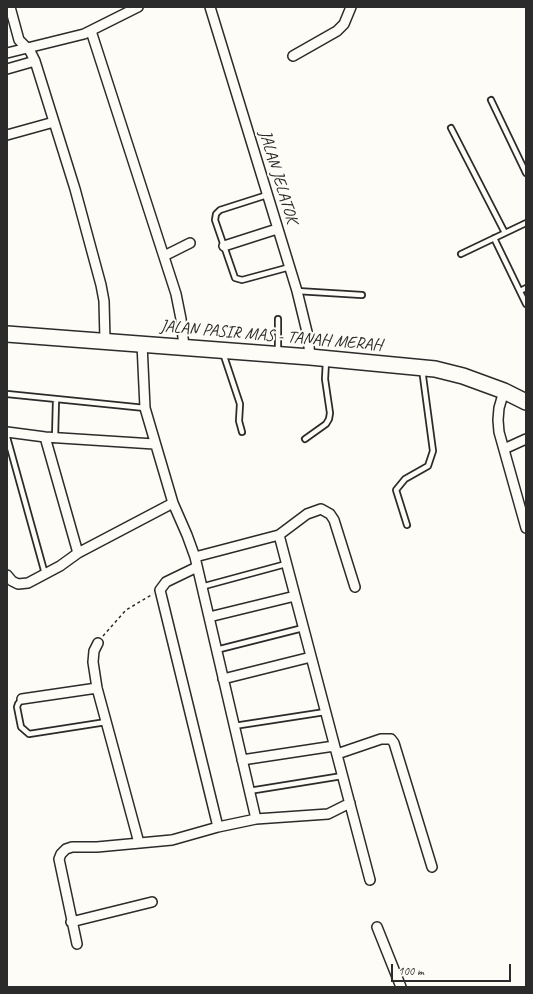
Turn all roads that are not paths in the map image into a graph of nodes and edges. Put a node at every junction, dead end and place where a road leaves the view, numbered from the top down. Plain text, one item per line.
1 (10, 7) edge
2 (138, 7) edge
3 (210, 7) edge
4 (351, 7) edge
5 (91, 31) junction
6 (27, 48) junction
7 (7, 53) edge
8 (293, 56) dead end
9 (35, 61) junction
10 (7, 69) edge
11 (490, 100) dead end
12 (54, 122) junction
13 (451, 128) dead end
14 (7, 135) edge
15 (526, 173) edge
16 (267, 195) junction
17 (526, 223) edge
18 (277, 229) junction
19 (505, 233) junction
20 (494, 238) junction
21 (190, 243) dead end
22 (224, 246) junction
23 (461, 254) dead end
24 (164, 256) junction
25 (290, 267) junction
26 (526, 288) edge
27 (298, 291) junction
28 (520, 291) junction
29 (362, 295) dead end
30 (526, 304) edge
31 (278, 319) dead end
32 (7, 334) edge
33 (104, 340) junction
34 (142, 344) junction
35 (184, 347) junction
36 (222, 350) junction
37 (278, 354) junction
38 (310, 356) junction
39 (326, 358) junction
40 (422, 368) junction
41 (504, 391) junction
42 (7, 394) edge
43 (56, 400) junction
44 (526, 402) edge
45 (145, 408) junction
46 (7, 432) edge
47 (242, 432) dead end
48 (7, 437) edge
49 (45, 437) junction
50 (55, 438) junction
51 (526, 439) edge
52 (305, 440) dead end
53 (154, 444) junction
54 (504, 449) junction
55 (173, 503) junction
56 (407, 526) dead end
57 (526, 528) edge
58 (279, 535) junction
59 (78, 553) junction
60 (194, 557) junction
61 (286, 564) junction
62 (197, 567) junction
63 (7, 574) edge
64 (45, 574) junction
65 (202, 587) junction
66 (354, 587) dead end
67 (295, 596) junction
68 (208, 617) junction
69 (303, 628) junction
70 (98, 642) road end
71 (216, 650) junction
72 (311, 657) junction
73 (223, 679) junction
74 (97, 688) junction
75 (22, 700) joint
76 (325, 712) junction
77 (106, 722) junction
78 (234, 726) junction
79 (335, 750) junction
80 (242, 760) junction
81 (342, 776) junction
82 (249, 791) junction
83 (350, 803) junction
84 (256, 819) junction
85 (218, 827) junction
86 (139, 843) junction
87 (432, 867) dead end
88 (370, 880) dead end
89 (152, 902) dead end
90 (71, 922) junction
91 (377, 927) dead end
92 (77, 944) dead end
93 (401, 987) edge

1 - 6 street
2 - 5 street
3 - 16 street, JALAN JELATOK
4 - 8 street
5 - 6 street
5 - 24 street
6 - 7 street
6 - 9 street
9 - 10 street
9 - 12 street
11 - 15 lane
12 - 14 street
12 - 33 street
13 - 19 lane
16 - 18 street, JALAN JELATOK
16 - 22 lane
17 - 19 lane
18 - 22 street
18 - 25 street, JALAN JELATOK
19 - 20 lane
20 - 23 lane
20 - 28 lane
21 - 24 street
22 - 25 lane
24 - 35 street
25 - 27 street, JALAN JELATOK
26 - 28 lane
27 - 29 lane
27 - 38 street, JALAN JELATOK
28 - 30 lane
31 - 37 lane
32 - 33 main road, JALAN PASIR MAS - TANAH MERAH
33 - 34 main road, JALAN PASIR MAS - TANAH MERAH
34 - 35 main road, JALAN PASIR MAS - TANAH MERAH
34 - 45 street
35 - 36 main road, JALAN PASIR MAS - TANAH MERAH
36 - 37 main road, JALAN PASIR MAS - TANAH MERAH
36 - 47 lane
37 - 38 main road, JALAN PASIR MAS - TANAH MERAH
38 - 39 main road, JALAN PASIR MAS - TANAH MERAH
39 - 40 main road, JALAN PASIR MAS - TANAH MERAH
39 - 52 lane
40 - 41 main road, JALAN PASIR MAS - TANAH MERAH
40 - 56 lane
41 - 44 main road, JALAN PASIR MAS - TANAH MERAH
41 - 54 street
42 - 43 lane
43 - 45 lane
43 - 50 lane
45 - 53 street
46 - 49 street
48 - 64 lane
49 - 50 street
49 - 59 street
50 - 53 street
51 - 54 street
53 - 55 street
54 - 57 street
55 - 59 street
55 - 60 street
58 - 60 street
58 - 61 street
58 - 66 street
59 - 64 street
60 - 62 street
61 - 65 lane
61 - 67 street
62 - 65 street
62 - 85 street
63 - 64 street
65 - 68 street
67 - 68 street
67 - 69 street
68 - 71 street
69 - 71 lane
69 - 72 street
70 - 74 street
71 - 73 street
72 - 73 street
72 - 76 street
73 - 78 street
74 - 75 street
74 - 77 street
75 - 77 lane
76 - 78 lane
76 - 79 street
77 - 86 street
78 - 80 street
79 - 80 street
79 - 81 street
79 - 87 street
80 - 82 street
81 - 82 lane
81 - 83 street
82 - 84 street
83 - 84 street
83 - 88 street
84 - 85 street
85 - 86 street
86 - 90 street
89 - 90 street
90 - 92 street
91 - 93 street

